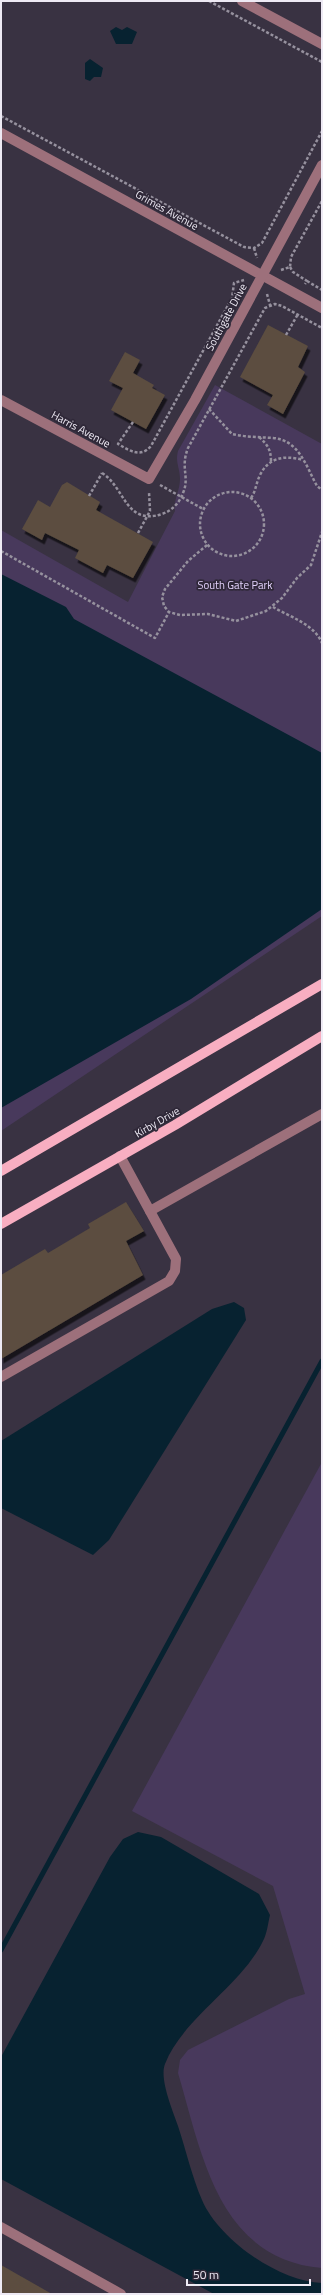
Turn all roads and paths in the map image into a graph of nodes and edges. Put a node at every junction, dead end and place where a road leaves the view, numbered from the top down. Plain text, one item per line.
1 (209, 1) edge
2 (242, 1) edge
3 (322, 44) edge
4 (322, 62) edge
5 (1, 116) edge
6 (322, 131) edge
7 (1, 133) edge
8 (322, 166) edge
9 (322, 200) edge
10 (262, 275) junction
11 (307, 281) dead end
12 (322, 290) edge
13 (306, 299) junction
14 (322, 308) edge
15 (298, 314) junction
16 (322, 328) edge
17 (286, 335) dead end
18 (1, 400) edge
19 (195, 400) junction
20 (209, 409) junction
21 (133, 422) dead end
22 (259, 437) junction
23 (303, 460) junction
24 (271, 462) junction
25 (102, 473) dead end
26 (149, 479) junction
27 (322, 490) edge
28 (181, 497) junction
29 (251, 498) junction
30 (203, 509) junction
31 (148, 516) junction
32 (322, 532) edge
33 (138, 533) dead end
34 (207, 545) junction
35 (1, 551) edge
36 (273, 607) junction
37 (169, 612) junction
38 (322, 643) edge
39 (322, 984) edge
40 (322, 1036) edge
41 (322, 1114) edge
42 (120, 1156) junction
43 (1, 1171) edge
44 (150, 1210) junction
45 (1, 1224) edge
46 (1, 1377) edge
47 (1, 2227) edge
48 (121, 2294) edge

1 - 4 path
2 - 3 street
5 - 6 path
7 - 10 street, Grimes Avenue
8 - 10 street, Southgate Drive
9 - 10 path
10 - 13 street, Grimes Avenue
10 - 19 street, Southgate Drive
10 - 21 path
11 - 12 path
13 - 14 street, Grimes Avenue
13 - 15 path
15 - 16 path
15 - 17 path
15 - 20 path
18 - 26 street, Harris Avenue
19 - 20 path
19 - 26 street, Southgate Drive
20 - 22 path
20 - 28 path
22 - 23 path
22 - 24 path
23 - 24 path
23 - 27 path
24 - 29 path
25 - 31 path
26 - 28 path
26 - 31 path
28 - 30 path
28 - 31 path
29 - 30 path
29 - 34 path
30 - 34 path
31 - 33 path
32 - 36 path
34 - 37 path
35 - 37 path
36 - 37 path
36 - 38 path
39 - 43 main road
40 - 42 main road, Kirby Drive
41 - 44 street
42 - 44 street
42 - 45 main road, Kirby Drive
44 - 46 street
47 - 48 street

